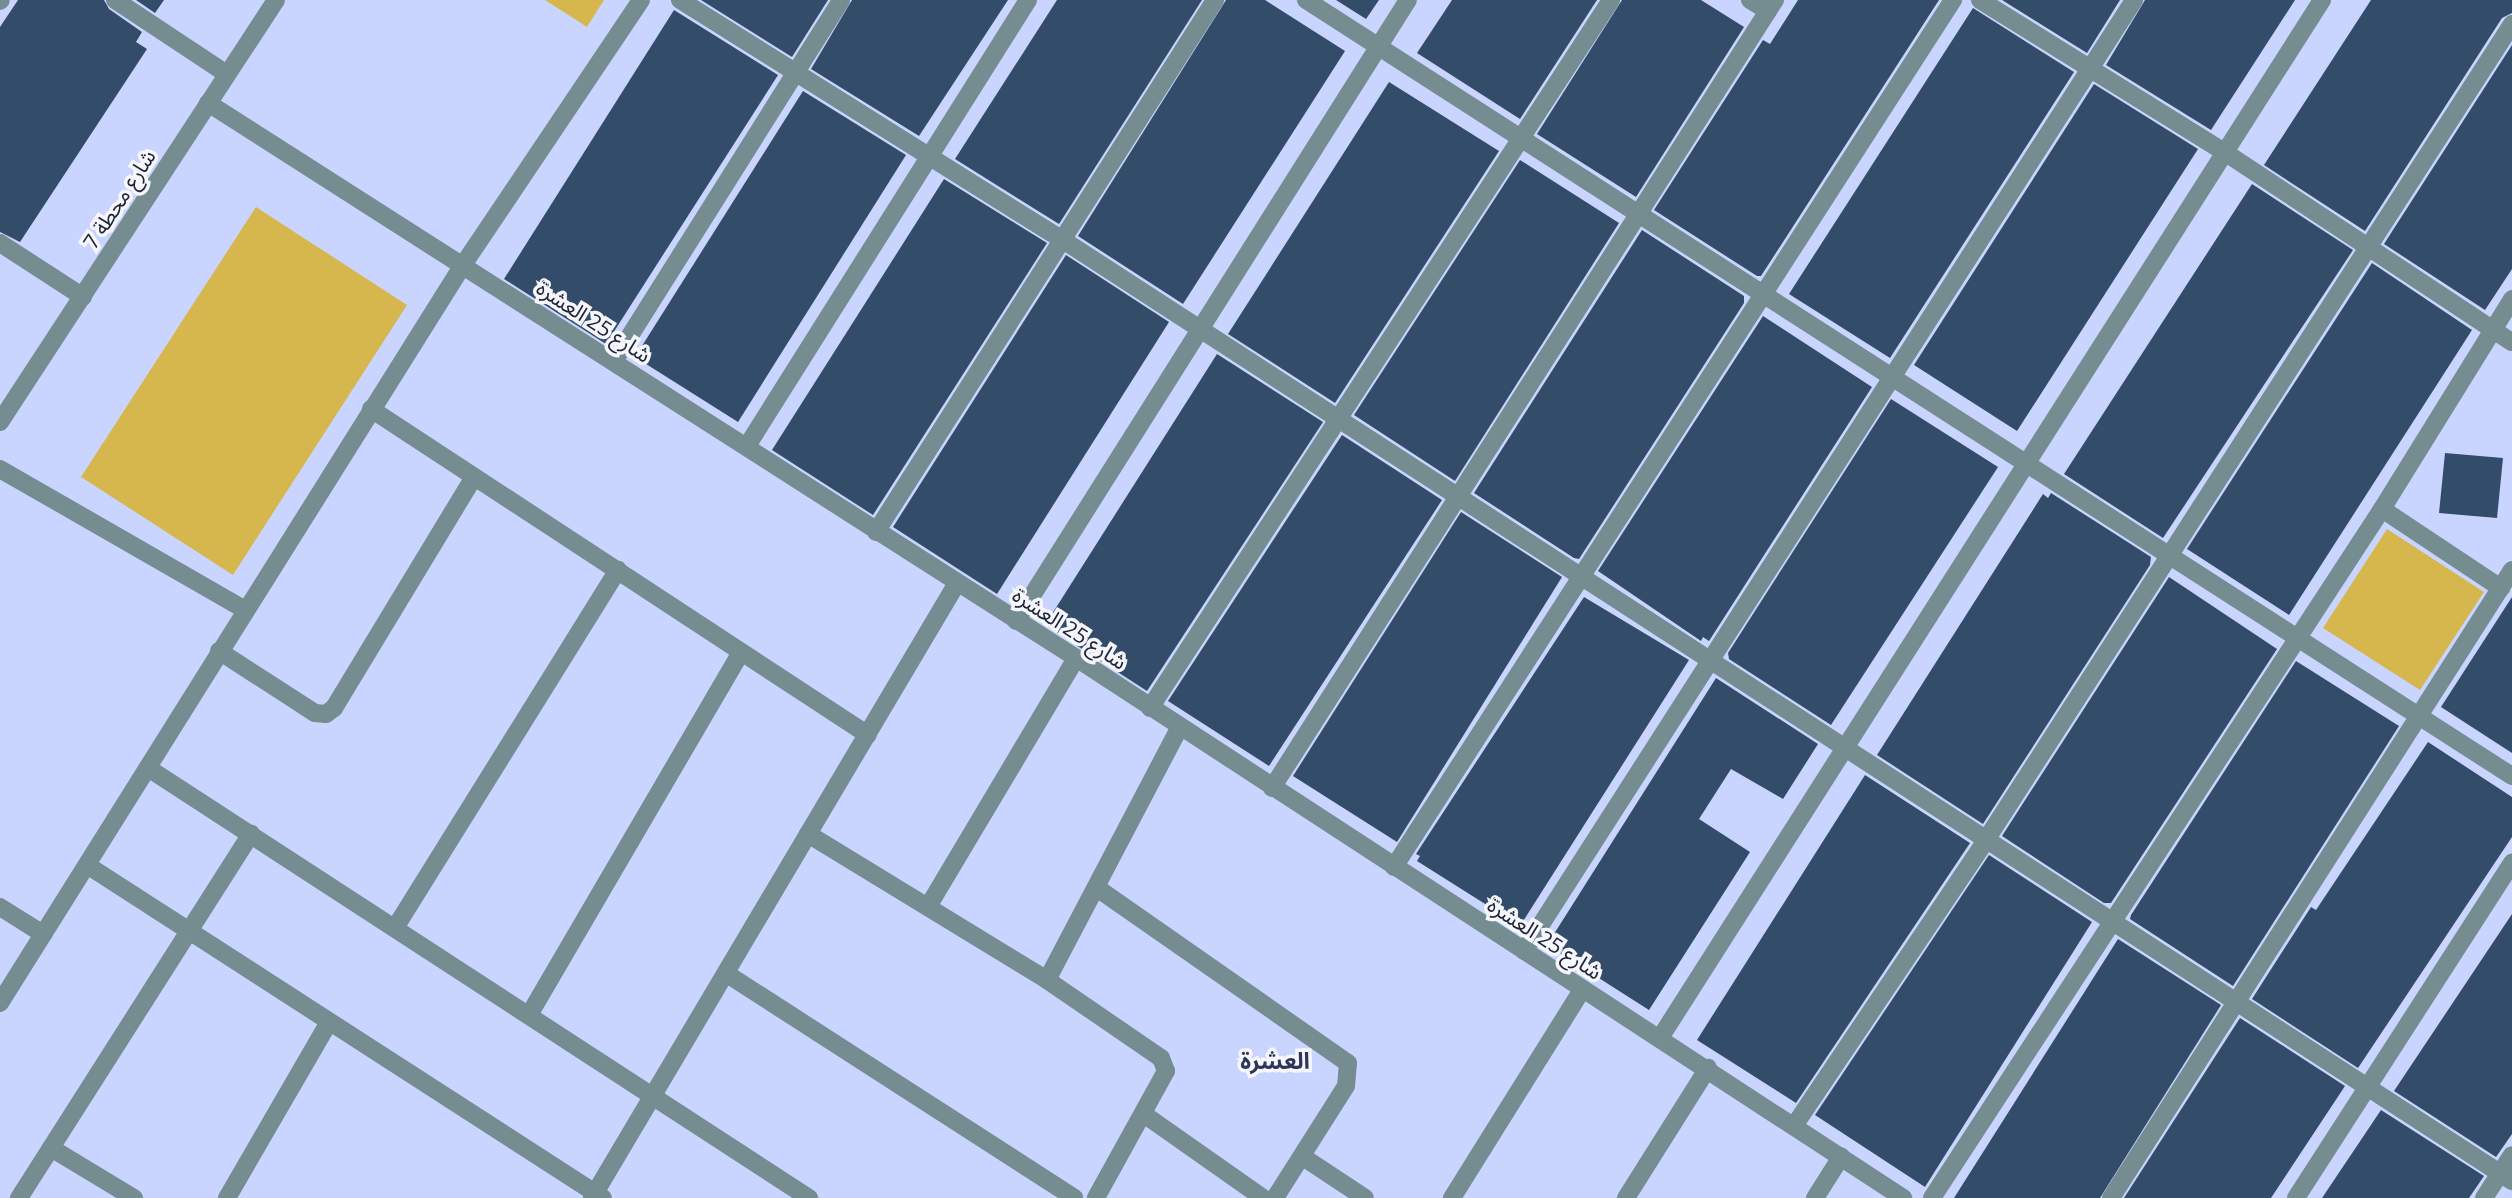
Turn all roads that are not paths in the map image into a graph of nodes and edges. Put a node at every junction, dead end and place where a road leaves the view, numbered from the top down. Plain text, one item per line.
1 (115, 0) edge
2 (276, 0) edge
3 (641, 0) edge
4 (680, 0) edge
5 (841, 0) edge
6 (1028, 0) edge
7 (1215, 0) edge
8 (1306, 0) edge
9 (1408, 0) edge
10 (1611, 0) edge
11 (1750, 0) edge
12 (1953, 0) edge
13 (1980, 0) edge
14 (2133, 0) edge
15 (2322, 0) edge
16 (1771, 6) edge
17 (2512, 24) edge
18 (1379, 47) junction
19 (2089, 70) junction
20 (794, 71) junction
21 (227, 74) junction
22 (208, 103) junction
23 (1519, 136) junction
24 (2223, 151) junction
25 (928, 155) junction
26 (1640, 216) junction
27 (1063, 240) junction
28 (0, 243) edge
29 (2366, 247) junction
30 (463, 265) junction
31 (1764, 296) junction
32 (83, 297) junction
33 (2512, 299) edge
34 (2493, 329) junction
35 (1200, 330) junction
36 (2512, 342) edge
37 (614, 361) junction
38 (1892, 379) junction
39 (371, 409) junction
40 (1335, 418) junction
41 (0, 422) edge
42 (747, 446) junction
43 (2027, 466) junction
44 (0, 469) edge
45 (474, 477) junction
46 (1457, 494) junction
47 (2382, 509) junction
48 (876, 532) junction
49 (2169, 556) junction
50 (618, 570) junction
51 (2512, 570) edge
52 (1583, 576) junction
53 (957, 583) junction
54 (2501, 588) junction
55 (245, 610) junction
56 (1016, 621) junction
57 (2295, 638) junction
58 (219, 651) junction
59 (741, 652) junction
60 (1076, 658) junction
61 (1710, 659) junction
62 (1150, 708) junction
63 (2419, 718) junction
64 (1180, 727) junction
65 (868, 735) junction
66 (1844, 747) junction
67 (148, 768) junction
68 (2512, 776) edge
69 (1272, 788) junction
70 (251, 834) junction
71 (808, 834) junction
72 (1986, 840) junction
73 (2512, 863) edge
74 (87, 864) junction
75 (1394, 867) junction
76 (1097, 888) junction
77 (929, 905) junction
78 (0, 907) edge
79 (2111, 918) junction
80 (395, 928) junction
81 (191, 930) junction
82 (43, 934) junction
83 (1524, 951) junction
84 (727, 974) junction
85 (1047, 980) junction
86 (1582, 990) junction
87 (0, 1003) edge
88 (2238, 1003) junction
89 (529, 1015) junction
90 (329, 1022) junction
91 (1660, 1038) junction
92 (1708, 1068) junction
93 (2368, 1088) junction
94 (650, 1096) junction
95 (1145, 1115) junction
96 (1794, 1126) junction
97 (51, 1148) junction
98 (2512, 1155) edge
99 (1303, 1157) junction
100 (1841, 1157) junction
101 (2506, 1177) edge
102 (597, 1196) edge
103 (19, 1198) edge
104 (134, 1198) edge
105 (227, 1198) edge
106 (809, 1198) edge
107 (1074, 1198) edge
108 (1097, 1198) edge
109 (1263, 1198) edge
110 (1275, 1198) edge
111 (1365, 1198) edge
112 (1452, 1198) edge
113 (1626, 1198) edge
114 (1815, 1198) edge
115 (1903, 1198) edge
116 (1933, 1198) edge
117 (2111, 1198) edge
118 (2296, 1198) edge
119 (2484, 1198) edge

1 - 21 street
2 - 21 street, شارع محطة 7
3 - 30 street
4 - 20 street
5 - 20 street
6 - 25 street
7 - 27 street
8 - 18 street
9 - 18 street
10 - 23 street
11 - 16 street
12 - 31 street
13 - 19 street
14 - 19 street
15 - 24 street
16 - 26 street
17 - 29 street
18 - 23 street
18 - 35 street
19 - 24 street
19 - 38 street
20 - 25 street
20 - 37 street
21 - 22 street, شارع محطة 7
22 - 30 street, شارع 25 العشرة
22 - 32 street, شارع محطة 7
23 - 26 street
23 - 40 street
24 - 29 street
24 - 43 street
25 - 27 street
25 - 42 street
26 - 31 street
26 - 46 street
27 - 35 street
27 - 48 street
28 - 32 street
29 - 34 street
29 - 49 street
30 - 37 street, شارع 25 العشرة
30 - 39 street
31 - 38 street
31 - 52 street
32 - 41 street, شارع محطة 7
33 - 34 street
34 - 36 street
34 - 47 street
35 - 40 street
35 - 56 street
37 - 42 street, شارع 25 العشرة
38 - 43 street
38 - 61 street
39 - 45 street
39 - 55 street
40 - 46 street
40 - 62 street
42 - 48 street, شارع 25 العشرة
43 - 49 street
43 - 66 street
44 - 55 street
45 - 50 street
45 - 58 street
46 - 52 street
46 - 69 street
47 - 54 street
47 - 57 street
48 - 53 street, شارع 25 العشرة
49 - 57 street
49 - 72 street
50 - 59 street
50 - 80 street
51 - 54 street
52 - 61 street
52 - 75 street
53 - 56 street, شارع 25 العشرة
53 - 65 street
54 - 63 street
55 - 58 street
56 - 60 street, شارع 25 العشرة
57 - 63 street
57 - 79 street
58 - 67 street
59 - 65 street
59 - 89 street
60 - 62 street, شارع 25 العشرة
60 - 77 street
61 - 66 street
61 - 83 street
62 - 64 street, شارع 25 العشرة
63 - 68 street
63 - 88 street
64 - 69 street, شارع 25 العشرة
64 - 76 street
65 - 71 street
66 - 72 street
66 - 91 street
67 - 70 street
67 - 74 street
69 - 75 street, شارع 25 العشرة
70 - 80 street
70 - 81 street
71 - 77 street
71 - 84 street
72 - 79 street
72 - 96 street
73 - 93 street
74 - 81 street
74 - 82 street
75 - 83 street, شارع 25 العشرة
76 - 85 street
76 - 99 street
77 - 85 street
78 - 82 street
79 - 88 street
79 - 116 street
80 - 89 street
81 - 90 street
81 - 97 street
82 - 87 street
83 - 86 street, شارع 25 العشرة
84 - 94 street
84 - 107 street
85 - 95 street
86 - 91 street, شارع 25 العشرة
86 - 112 street
88 - 93 street
88 - 117 street
89 - 94 street
90 - 102 street
90 - 105 street
91 - 92 street, شارع 25 العشرة
92 - 96 street, شارع 25 العشرة
92 - 113 street
93 - 101 street
93 - 118 street
94 - 102 street
94 - 106 street
95 - 108 street
95 - 109 street
96 - 100 street, شارع 25 العشرة
97 - 103 street
97 - 104 street
98 - 101 street
99 - 110 street
99 - 111 street
100 - 114 street
100 - 115 street, شارع 25 العشرة
101 - 119 street

